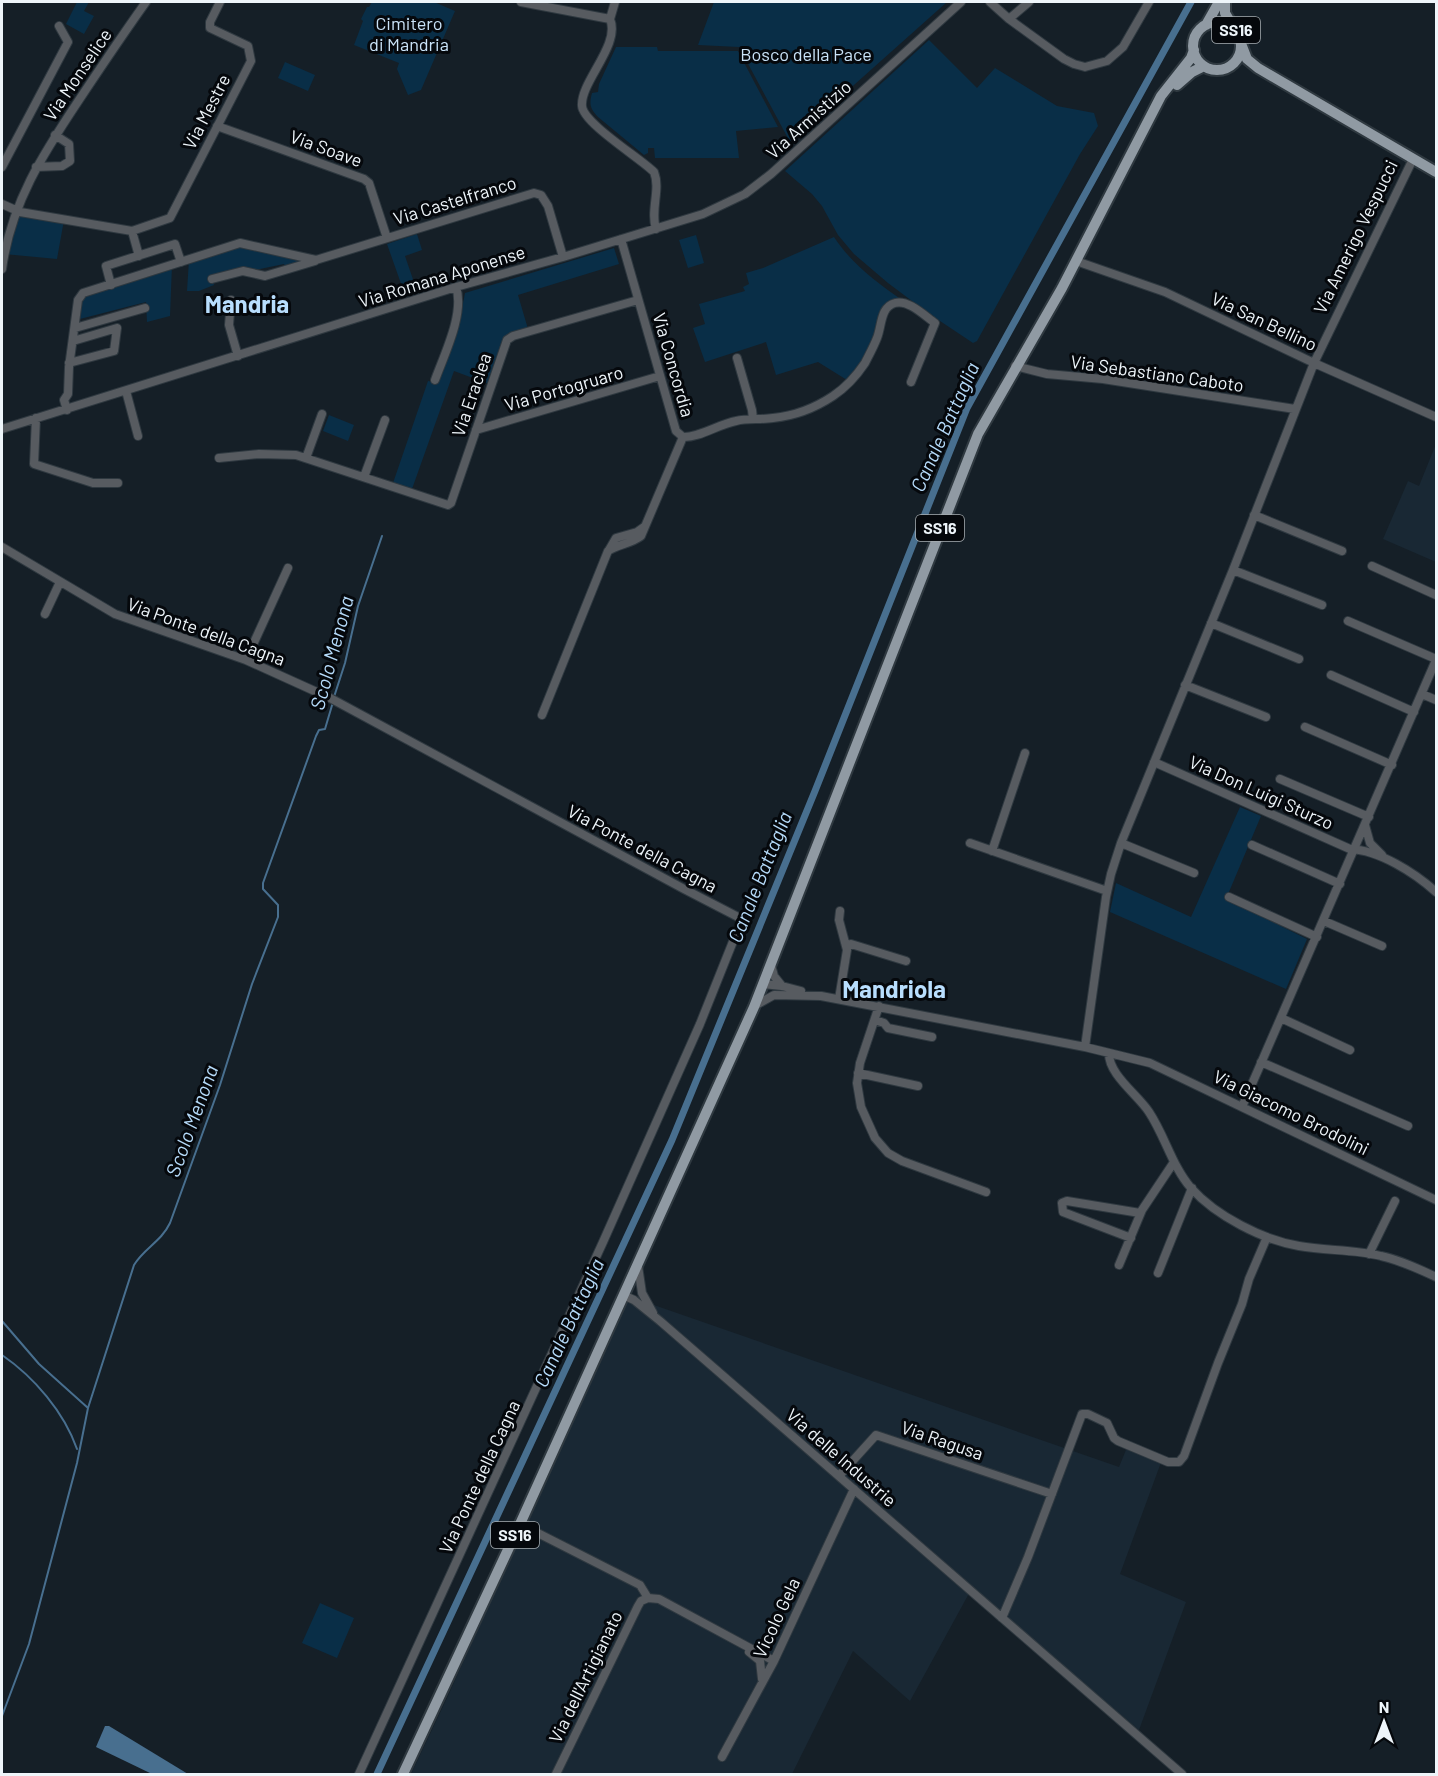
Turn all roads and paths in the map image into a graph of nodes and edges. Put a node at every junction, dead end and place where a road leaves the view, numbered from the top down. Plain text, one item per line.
1 (146, 2) edge
2 (220, 2) edge
3 (521, 2) edge
4 (615, 2) edge
5 (961, 2) edge
6 (990, 2) edge
7 (1029, 2) edge
8 (1149, 2) edge
9 (1218, 2) edge
10 (1226, 2) edge
11 (610, 19) junction
12 (1009, 19) junction
13 (1206, 25) junction
14 (59, 26) dead end
15 (1236, 31) junction
16 (1242, 46) junction
17 (1194, 50) junction
18 (1232, 65) junction
19 (1204, 66) junction
20 (1258, 68) junction
21 (1154, 112) junction
22 (217, 126) junction
23 (55, 135) junction
24 (1413, 159) junction
25 (2, 167) edge
26 (36, 167) junction
27 (1437, 172) edge
28 (2, 204) edge
29 (15, 210) junction
30 (656, 228) junction
31 (132, 231) junction
32 (387, 238) junction
33 (621, 239) junction
34 (139, 256) junction
35 (563, 257) junction
36 (316, 260) junction
37 (1076, 261) junction
38 (181, 262) junction
39 (2, 268) edge
40 (212, 279) dead end
41 (111, 285) junction
42 (456, 287) junction
43 (231, 300) dead end
44 (638, 300) junction
45 (145, 308) dead end
46 (118, 316) junction
47 (75, 328) junction
48 (117, 328) junction
49 (73, 341) junction
50 (238, 356) junction
51 (737, 358) dead end
52 (69, 363) junction
53 (1314, 363) junction
54 (1015, 366) junction
55 (660, 376) junction
56 (435, 380) dead end
57 (911, 382) dead end
58 (126, 391) junction
59 (68, 394) junction
60 (75, 407) junction
61 (1294, 409) junction
62 (66, 410) junction
63 (322, 414) dead end
64 (1437, 417) edge
65 (36, 418) junction
66 (753, 419) junction
67 (385, 420) dead end
68 (2, 429) edge
69 (476, 430) junction
70 (138, 436) dead end
71 (683, 437) junction
72 (219, 458) dead end
73 (306, 458) junction
74 (364, 477) junction
75 (118, 483) dead end
76 (1254, 515) junction
77 (2, 547) edge
78 (1342, 551) dead end
79 (1372, 566) dead end
80 (288, 568) dead end
81 (1233, 570) junction
82 (60, 582) junction
83 (1437, 595) edge
84 (1322, 605) dead end
85 (45, 614) dead end
86 (1348, 621) dead end
87 (1211, 623) junction
88 (1299, 659) dead end
89 (1437, 659) edge
90 (246, 660) junction
91 (1330, 675) dead end
92 (1185, 685) junction
93 (1422, 694) junction
94 (1437, 700) edge
95 (1414, 712) junction
96 (542, 715) dead end
97 (1266, 717) dead end
98 (1305, 727) dead end
99 (1024, 753) dead end
100 (1154, 762) junction
101 (1392, 765) junction
102 (1280, 779) dead end
103 (1367, 821) junction
104 (1359, 840) junction
105 (1369, 841) junction
106 (970, 843) dead end
107 (1122, 843) junction
108 (1252, 845) dead end
109 (1355, 849) junction
110 (992, 850) junction
111 (1385, 859) junction
112 (1194, 873) dead end
113 (1340, 884) junction
114 (1107, 891) junction
115 (1437, 892) edge
116 (1229, 897) dead end
117 (840, 911) dead end
118 (1324, 921) junction
119 (1317, 937) junction
120 (846, 945) junction
121 (1382, 946) dead end
122 (906, 961) dead end
123 (771, 965) junction
124 (763, 985) junction
125 (782, 990) junction
126 (839, 999) junction
127 (879, 1006) junction
128 (754, 1007) junction
129 (1281, 1018) junction
130 (875, 1020) junction
131 (932, 1037) dead end
132 (1085, 1047) junction
133 (1350, 1050) dead end
134 (1109, 1053) junction
135 (1262, 1062) junction
136 (858, 1073) junction
137 (918, 1086) dead end
138 (1242, 1107) junction
139 (1408, 1126) dead end
140 (1174, 1162) junction
141 (1192, 1188) junction
142 (986, 1192) dead end
143 (1437, 1200) edge
144 (1395, 1201) dead end
145 (1140, 1213) junction
146 (1267, 1237) junction
147 (1131, 1238) junction
148 (1369, 1254) junction
149 (638, 1260) junction
150 (1119, 1265) dead end
151 (1158, 1273) dead end
152 (1437, 1277) edge
153 (627, 1284) junction
154 (642, 1293) junction
155 (623, 1295) junction
156 (660, 1322) junction
157 (839, 1476) junction
158 (854, 1489) junction
159 (1052, 1494) junction
160 (520, 1524) junction
161 (648, 1598) junction
162 (1002, 1618) junction
163 (742, 1644) junction
164 (774, 1661) junction
165 (762, 1683) junction
166 (722, 1757) dead end
167 (359, 1774) edge
168 (403, 1774) edge
169 (556, 1774) edge
170 (1182, 1774) edge

1 - 23 street, Via Monselice
2 - 22 street, Via Mestre
3 - 11 street
4 - 11 street
5 - 30 street, Via Armistizio
6 - 12 street
7 - 12 street
8 - 12 street
9 - 13 main road, SS16
10 - 15 main road, SS16
11 - 30 street
13 - 15 main road, SS16
13 - 17 main road, SS16
14 - 25 street
15 - 16 main road, SS16
16 - 18 main road, SS16
16 - 20 main road, Via Amerigo Vespucci
17 - 19 main road, SS16
17 - 21 main road, SS16
18 - 19 main road, SS16
18 - 20 main road, Via Amerigo Vespucci
19 - 21 main road, SS16
20 - 24 main road, Via Amerigo Vespucci
21 - 37 main road, SS16
22 - 31 street, Via Mestre
22 - 32 street, Via Soave
23 - 26 street, Via Monselice
23 - 26 street, Via Monselice
24 - 27 main road
24 - 53 street, Via Amerigo Vespucci
26 - 29 street, Via Monselice
28 - 29 street, Via Mestre
29 - 31 street, Via Mestre
29 - 39 street, Via Monselice
30 - 33 street, Via Romana Aponense
31 - 34 street
32 - 35 street, Via Castelfranco
32 - 36 street, Via Castelfranco
33 - 35 street, Via Romana Aponense
33 - 44 street, Via Concordia
34 - 38 street
34 - 41 street
35 - 42 street, Via Romana Aponense
36 - 38 street, Via Castelfranco
36 - 40 street, Via Castelfranco
37 - 53 street, Via San Bellino
37 - 54 main road, SS16
38 - 41 street, Via Castelfranco
41 - 47 street, Via Castelfranco
42 - 50 street, Via Romana Aponense
42 - 56 street
43 - 50 street
44 - 55 street, Via Concordia
44 - 69 street, Via Eraclea
45 - 46 street
46 - 47 street
46 - 48 street
47 - 49 street, Via Castelfranco
48 - 49 street
48 - 52 street
49 - 52 street, Via Castelfranco
50 - 58 street, Via Romana Aponense
51 - 66 street
52 - 59 street, Via Castelfranco
53 - 61 street, Via Amerigo Vespucci
53 - 64 street, Via San Bellino
54 - 61 street, Via Sebastiano Caboto
54 - 123 main road, SS16
55 - 69 street, Via Portogruaro
55 - 71 street, Via Concordia
57 - 66 street
58 - 60 street, Via Romana Aponense
58 - 70 street
59 - 60 street
59 - 62 street, Via Castelfranco
60 - 62 street, Via Romana Aponense
61 - 76 street, Via Amerigo Vespucci
62 - 65 street, Via Romana Aponense
63 - 73 street
65 - 68 street, Via Romana Aponense
65 - 75 street
66 - 71 street
67 - 74 street
69 - 74 street, Via Eraclea
71 - 96 street, Via Concordia
72 - 73 street, Via Eraclea
73 - 74 street, Via Eraclea
76 - 78 street
76 - 81 street, Via Amerigo Vespucci
77 - 82 street, Via Ponte della Cagna
79 - 83 street
80 - 90 street
81 - 84 street
81 - 87 street, Via Amerigo Vespucci
82 - 85 street
82 - 90 street, Via Ponte della Cagna
86 - 89 street
87 - 88 street
87 - 92 street, Via Amerigo Vespucci
89 - 93 street
90 - 167 street, Via Ponte della Cagna
91 - 95 street
92 - 97 street
92 - 100 street, Via Amerigo Vespucci
93 - 94 street
93 - 95 street
95 - 101 street
98 - 101 street
99 - 110 street
100 - 107 street, Via Amerigo Vespucci
100 - 109 street, Via Don Luigi Sturzo
101 - 103 street
102 - 103 street
103 - 104 street
103 - 105 street
104 - 105 street
104 - 109 street
105 - 111 street
106 - 110 street
107 - 112 street
107 - 114 street, Via Amerigo Vespucci
108 - 113 street
109 - 111 street
109 - 113 street
110 - 114 street
111 - 115 street
113 - 118 street
114 - 132 street, Via Amerigo Vespucci
116 - 119 street
117 - 120 street
118 - 119 street
118 - 121 street
119 - 129 street
120 - 122 street
120 - 126 street
123 - 124 main road, SS16
123 - 125 street
124 - 125 street, Via Giacomo Brodolini
124 - 128 main road, SS16
125 - 126 street, Via Giacomo Brodolini
125 - 128 street
126 - 127 street, Via Giacomo Brodolini
127 - 130 street
127 - 132 street, Via Giacomo Brodolini
128 - 149 main road, SS16
129 - 133 street
129 - 135 street
130 - 131 street
130 - 136 street
132 - 134 street, Via Giacomo Brodolini
134 - 138 street, Via Giacomo Brodolini
134 - 140 street
135 - 138 street
135 - 139 street
136 - 137 street
136 - 142 street
138 - 143 street, Via Giacomo Brodolini
140 - 141 street
140 - 145 street
141 - 146 street
141 - 151 street
144 - 148 street
145 - 147 street
145 - 147 street
146 - 148 street
146 - 159 street
147 - 150 street
148 - 152 street
149 - 153 main road, SS16
149 - 154 street, Via delle Industrie
153 - 154 street, Via delle Industrie
153 - 155 main road, SS16
154 - 156 street, Via delle Industrie
155 - 156 street, Via delle Industrie
155 - 160 main road, SS16
156 - 157 street, Via delle Industrie
157 - 158 street, Via delle Industrie
157 - 159 street, Via Ragusa
158 - 162 street, Via delle Industrie
158 - 164 street, Vicolo Gela
159 - 162 street
160 - 161 street
160 - 168 main road, SS16
161 - 163 street
161 - 169 street, Via dell'Artigianato
162 - 170 street, Via delle Industrie
163 - 164 street
163 - 165 street
164 - 165 street, Vicolo Gela
165 - 166 street, Vicolo Gela

